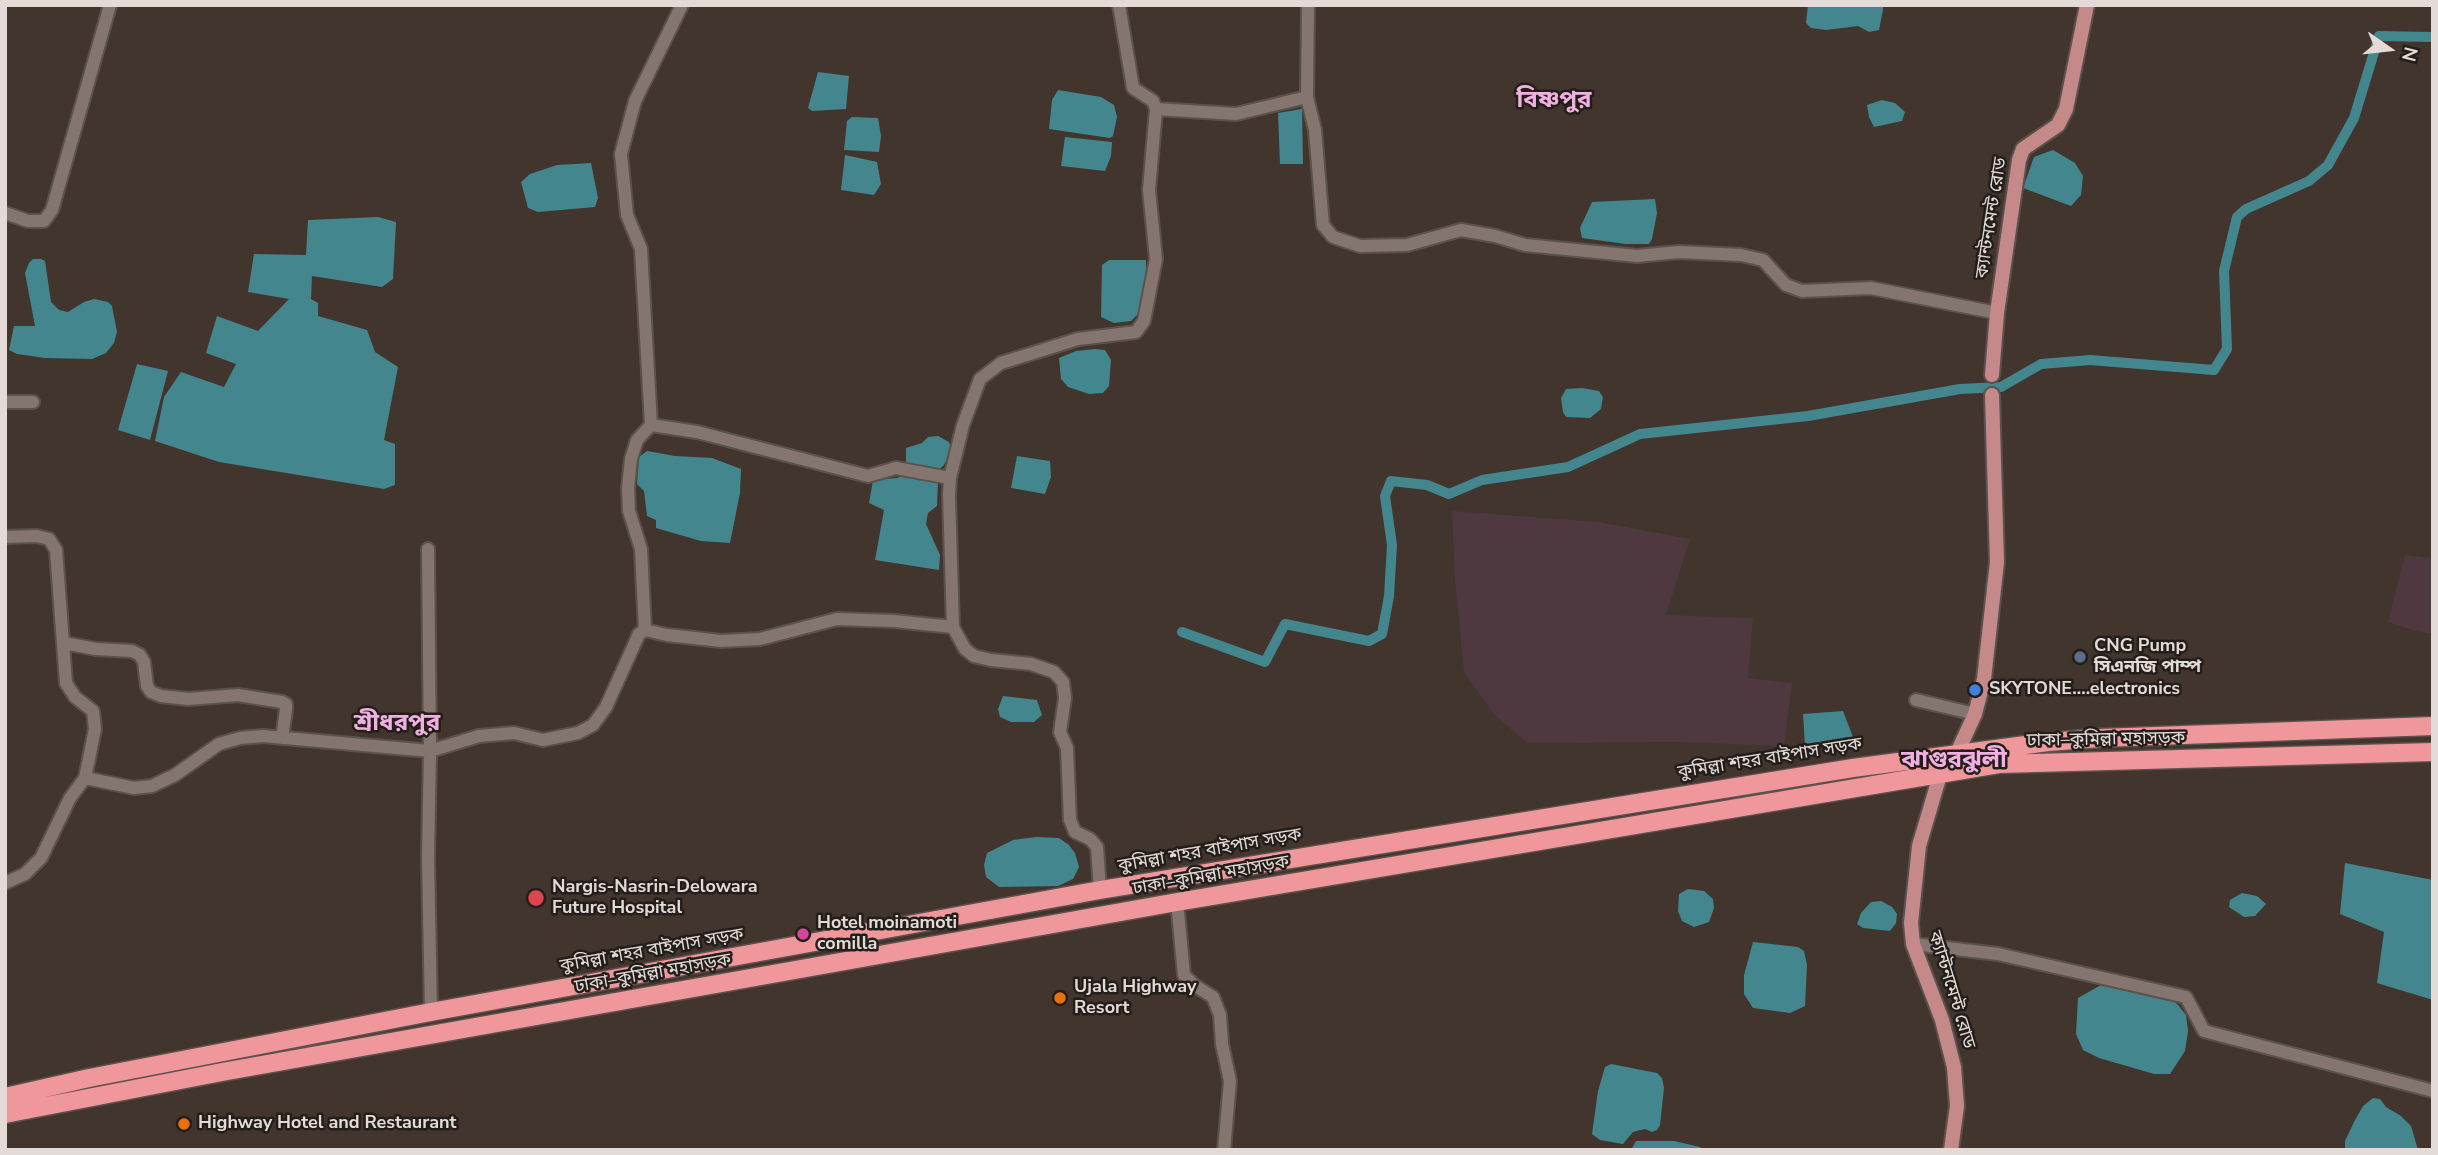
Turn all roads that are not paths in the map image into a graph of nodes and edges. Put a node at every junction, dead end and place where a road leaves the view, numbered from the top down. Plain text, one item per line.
1 (110, 5) edge
2 (682, 5) edge
3 (1119, 5) edge
4 (1308, 5) edge
5 (2087, 5) edge
6 (1307, 97) junction
7 (1156, 109) junction
8 (5, 214) edge
9 (1997, 313) junction
10 (1992, 375) dead end
11 (1992, 395) dead end
12 (5, 402) edge
13 (33, 402) dead end
14 (651, 425) junction
15 (950, 478) junction
16 (5, 537) edge
17 (428, 549) dead end
18 (953, 627) junction
19 (645, 630) junction
20 (64, 643) junction
21 (1916, 700) dead end
22 (1975, 713) junction
23 (2433, 726) edge
24 (282, 738) junction
25 (430, 751) junction
26 (2433, 752) edge
27 (1957, 753) junction
28 (1940, 775) junction
29 (85, 778) junction
30 (5, 883) edge
31 (1100, 890) junction
32 (1177, 902) junction
33 (1913, 944) junction
34 (431, 1012) junction
35 (2433, 1091) edge
36 (14, 1097) edge
37 (5, 1114) edge
38 (5, 1125) edge
39 (1224, 1150) edge
40 (1951, 1150) edge

1 - 8 street
2 - 14 street
3 - 7 street
4 - 6 street
5 - 9 main road, ক্যান্টনমেন্ট রোড
6 - 7 street
6 - 9 street
7 - 15 street
9 - 10 main road, ক্যান্টনমেন্ট রোড
11 - 22 main road, ক্যান্টনমেন্ট রোড
12 - 13 street
14 - 15 street
14 - 19 street
15 - 18 street
16 - 20 street
17 - 25 street
18 - 19 street
18 - 31 street
19 - 25 street
20 - 24 street
20 - 29 street
21 - 22 street
22 - 27 main road, ক্যান্টনমেন্ট রোড
23 - 27 highway, কুমিল্লা শহর বাইপাস সড়ক
24 - 25 street
24 - 29 street
25 - 34 street
26 - 28 highway, ঢাকা–কুমিল্লা মহাসড়ক
27 - 28 main road, ক্যান্টনমেন্ট রোড
27 - 31 highway, কুমিল্লা শহর বাইপাস সড়ক
28 - 32 highway, ঢাকা–কুমিল্লা মহাসড়ক
28 - 33 main road, ক্যান্টনমেন্ট রোড
29 - 30 street
31 - 34 highway, কুমিল্লা শহর বাইপাস সড়ক
32 - 36 highway, ঢাকা–কুমিল্লা মহাসড়ক
32 - 39 street
33 - 35 street
33 - 40 main road, ক্যান্টনমেন্ট রোড
34 - 36 highway, কুমিল্লা শহর বাইপাস সড়ক
36 - 37 highway, ঢাকা–কুমিল্লা মহাসড়ক
36 - 38 highway

